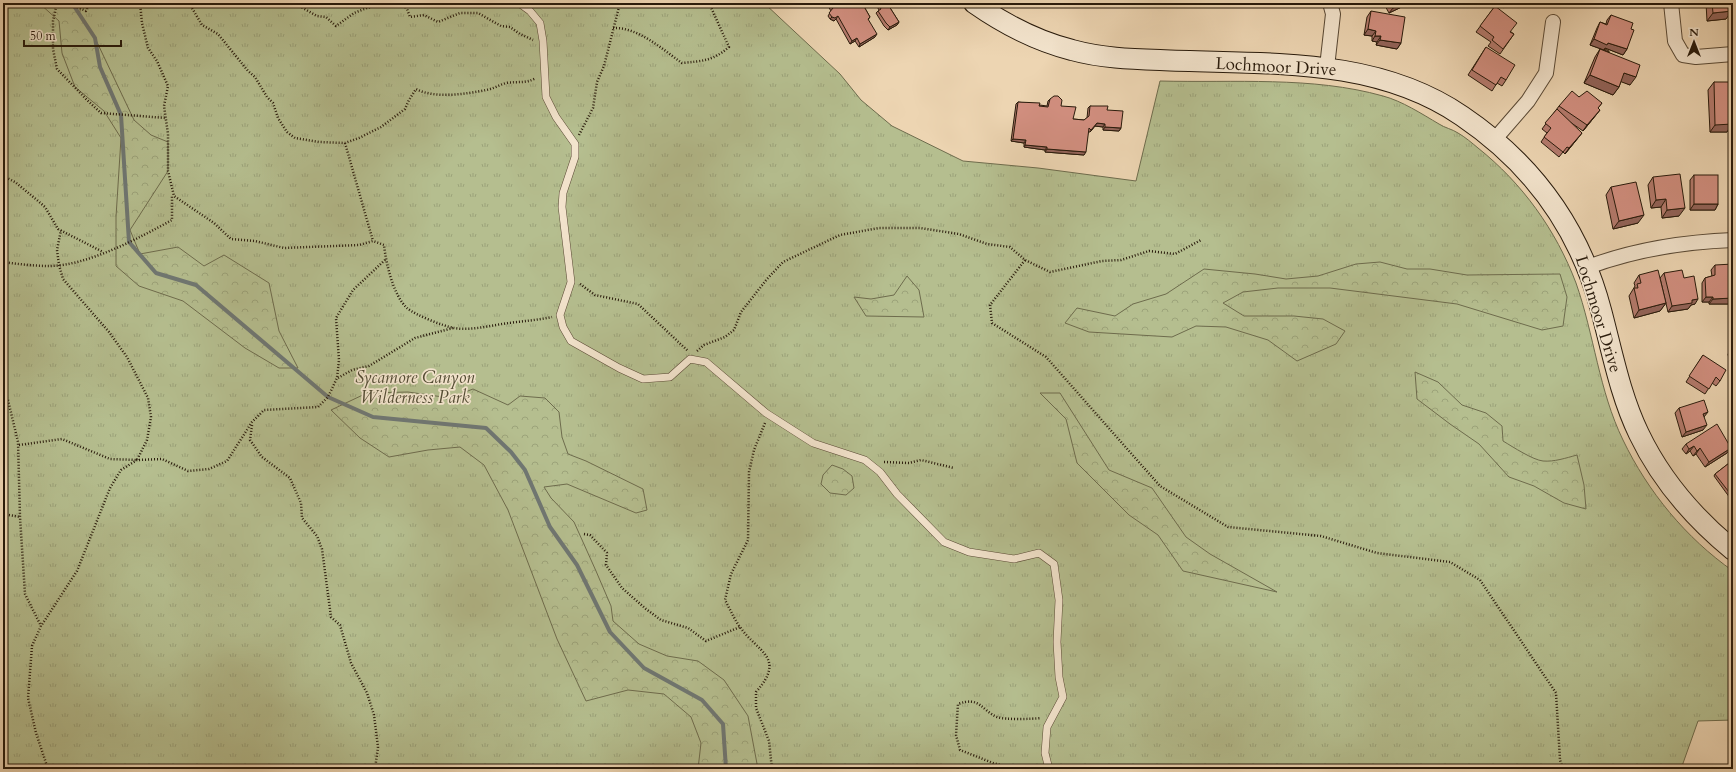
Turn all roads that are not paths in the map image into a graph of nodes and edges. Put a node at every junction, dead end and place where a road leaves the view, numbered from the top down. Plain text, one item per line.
1 (519, 3) edge
2 (974, 3) edge
3 (1330, 3) edge
4 (1671, 3) edge
5 (1554, 22) dead end
6 (1733, 54) edge
7 (1327, 67) junction
8 (1494, 139) junction
9 (1733, 240) edge
10 (1588, 267) junction
11 (1733, 550) edge
12 (1051, 769) edge

1 - 12 lane
2 - 7 street, Lochmoor Drive
3 - 7 street
4 - 6 street
5 - 8 street
7 - 8 street, Lochmoor Drive
8 - 10 street, Lochmoor Drive
9 - 10 street
10 - 11 street, Lochmoor Drive

